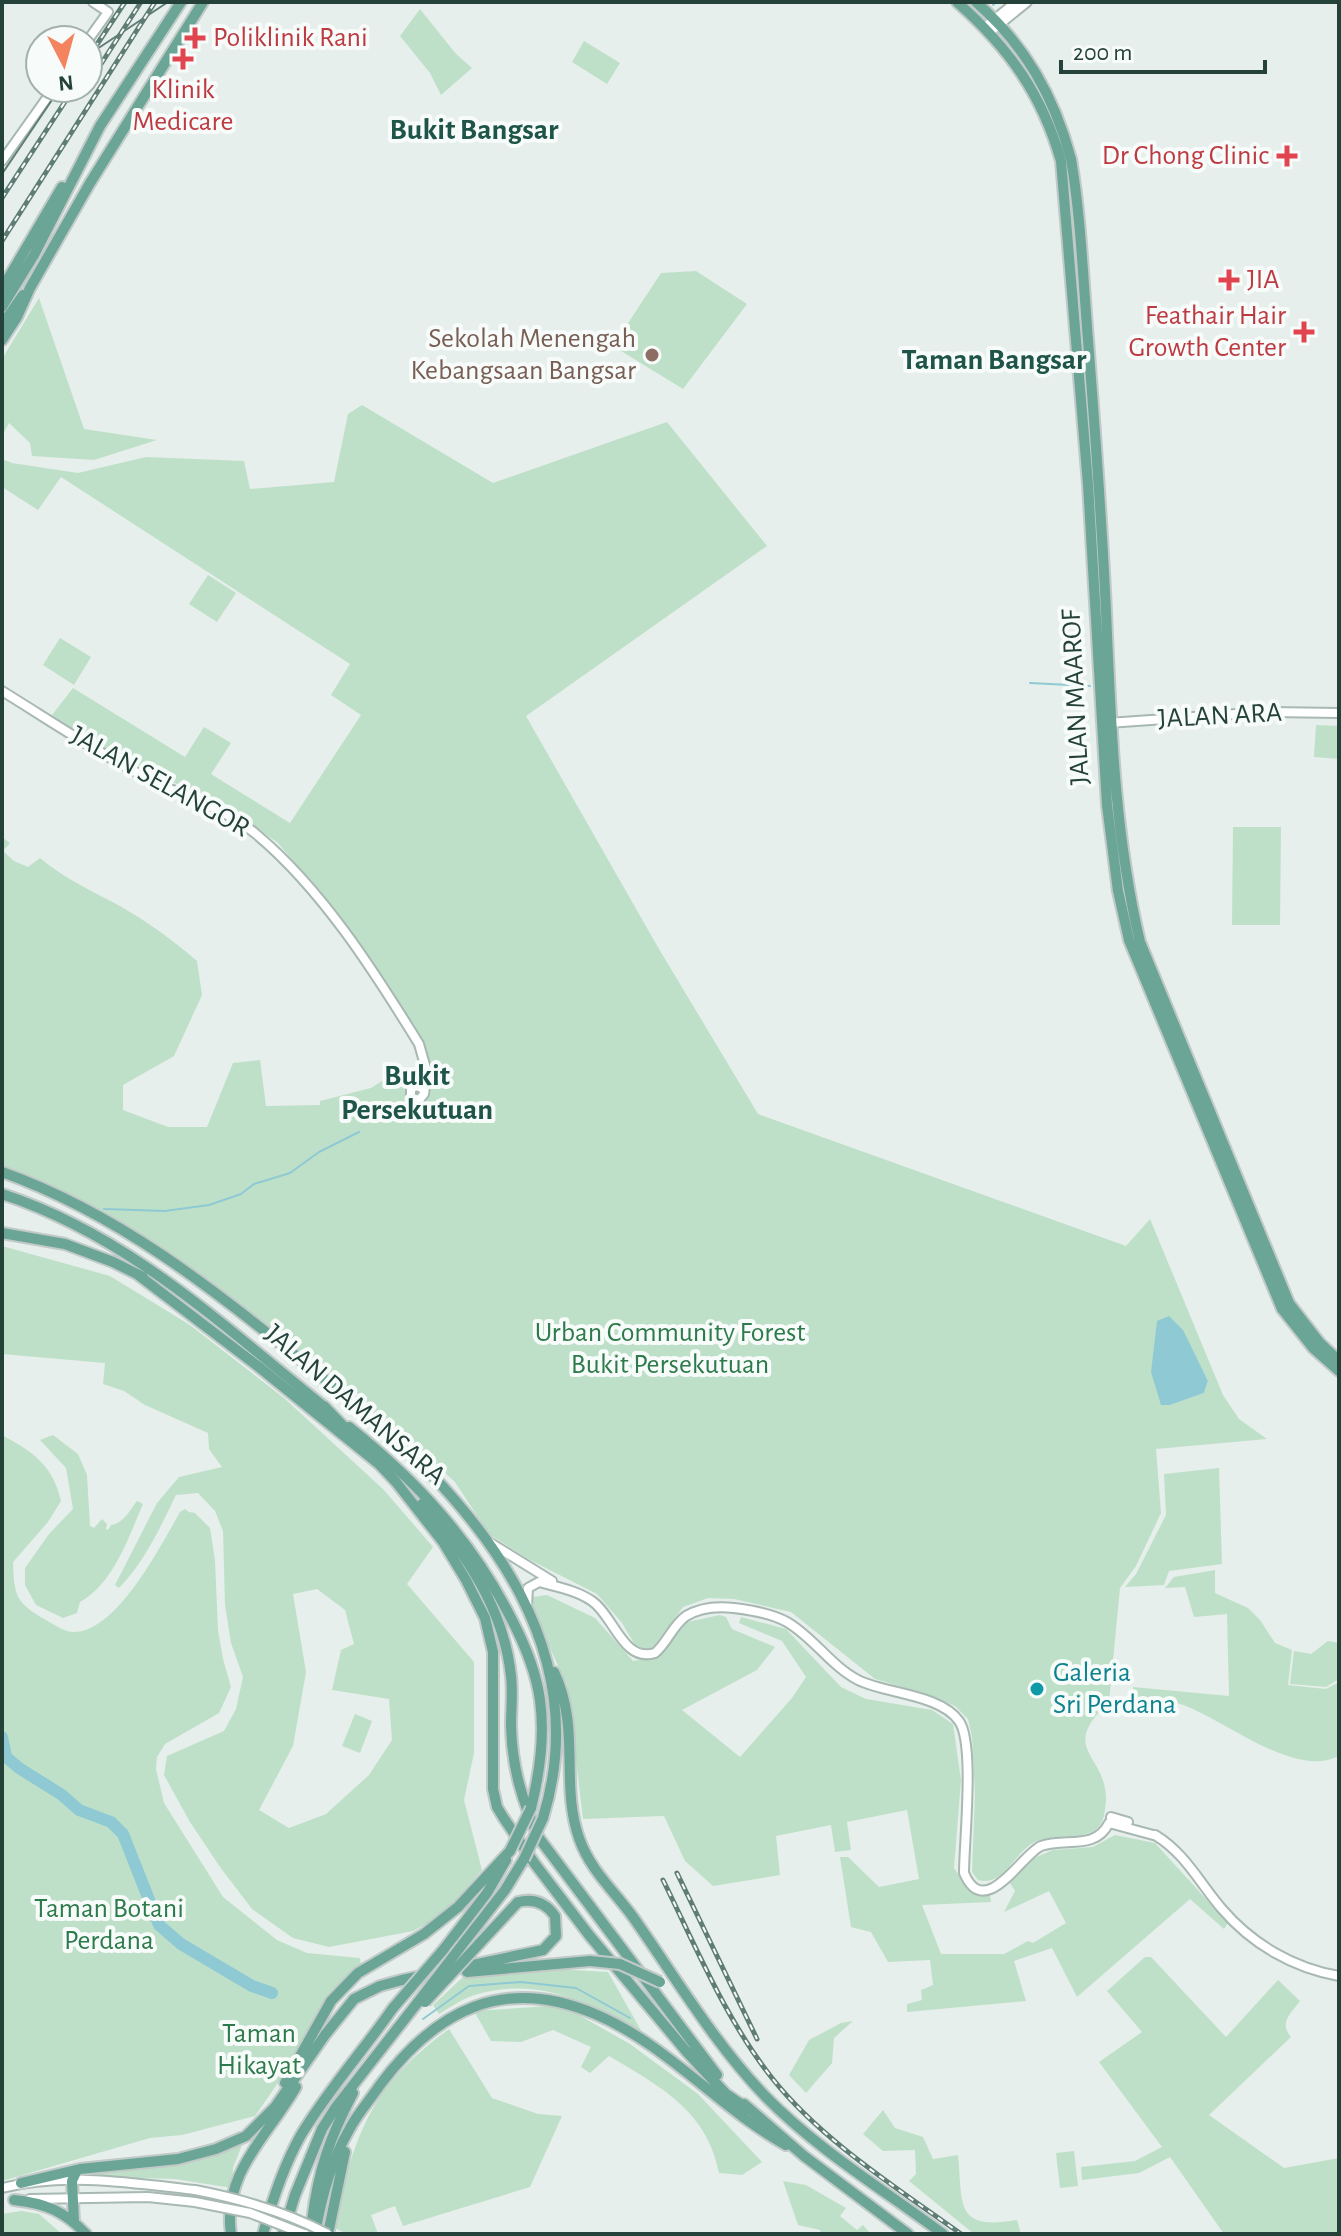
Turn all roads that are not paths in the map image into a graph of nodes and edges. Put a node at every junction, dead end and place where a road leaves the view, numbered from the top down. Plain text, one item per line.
1 (93, 2) edge
2 (181, 2) edge
3 (203, 2) edge
4 (957, 2) edge
5 (976, 2) edge
6 (1016, 2) edge
7 (1027, 2) edge
8 (997, 21) junction
9 (99, 24) edge
10 (988, 29) junction
11 (43, 104) edge
12 (89, 150) junction
13 (2, 161) edge
14 (30, 288) junction
15 (2, 289) edge
16 (2, 307) edge
17 (2, 325) edge
18 (2, 340) edge
19 (2, 691) edge
20 (1339, 713) edge
21 (1105, 723) junction
22 (423, 1089) dead end
23 (2, 1172) edge
24 (2, 1194) edge
25 (2, 1233) edge
26 (137, 1274) junction
27 (217, 1320) junction
28 (1339, 1361) edge
29 (1339, 1371) edge
30 (324, 1406) junction
31 (488, 1542) junction
32 (566, 1589) junction
33 (531, 1619) junction
34 (543, 1648) junction
35 (1108, 1824) junction
36 (1157, 1836) junction
37 (510, 1851) junction
38 (1339, 1976) edge
39 (402, 1980) junction
40 (422, 2002) junction
41 (692, 2004) junction
42 (325, 2035) junction
43 (364, 2073) junction
44 (275, 2107) junction
45 (748, 2109) junction
46 (358, 2116) junction
47 (804, 2156) junction
48 (77, 2170) junction
49 (72, 2181) junction
50 (21, 2183) junction
51 (150, 2183) junction
52 (2, 2188) edge
53 (72, 2197) junction
54 (148, 2197) junction
55 (14, 2200) junction
56 (2, 2203) edge
57 (74, 2222) junction
58 (86, 2234) edge
59 (231, 2234) edge
60 (263, 2234) edge
61 (283, 2234) edge
62 (310, 2234) edge
63 (328, 2234) edge
64 (908, 2234) edge
65 (943, 2234) edge

1 - 9 street
2 - 12 main road
3 - 14 main road
4 - 10 main road, JALAN MAAROF
5 - 8 main road, JALAN MAAROF
6 - 8 street
7 - 8 street
8 - 10 street
8 - 21 main road, JALAN MAAROF
10 - 21 main road, JALAN MAAROF
11 - 13 street
12 - 15 main road
12 - 16 main road
14 - 17 main road
14 - 18 main road
19 - 22 street, JALAN SELANGOR
20 - 21 street, JALAN ARA
21 - 28 main road, JALAN MAAROF
21 - 29 main road, JALAN MAAROF
23 - 31 main road, JALAN DAMANSARA
24 - 27 main road, JALAN DAMANSARA
25 - 26 main road
26 - 27 main road
26 - 45 main road
27 - 30 main road, JALAN DAMANSARA
30 - 37 main road, JALAN DAMANSARA, bridge
30 - 45 main road
31 - 32 street, JALAN DAMANSARA
31 - 33 main road, JALAN DAMANSARA
32 - 33 street, JALAN DAMANSARA
32 - 35 street, JALAN DAMANSARA
33 - 34 main road, JALAN DAMANSARA
34 - 40 main road, JALAN DAMANSARA, bridge
34 - 41 main road
35 - 36 street
35 - 36 street
36 - 38 street
37 - 44 main road
37 - 60 main road, bridge
39 - 40 main road, bridge
39 - 41 main road, bridge
39 - 42 main road
40 - 43 main road
41 - 65 main road
42 - 44 main road
42 - 59 main road
43 - 61 main road
43 - 62 main road
44 - 48 main road
45 - 47 main road
46 - 47 main road
46 - 62 main road
46 - 63 main road
47 - 64 main road
48 - 49 main road
48 - 50 main road
49 - 50 street
49 - 51 street
49 - 53 main road
50 - 52 street
51 - 54 street
51 - 63 street, bridge
53 - 54 street
53 - 55 street
53 - 57 main road
54 - 62 street, bridge
55 - 56 street
55 - 57 main road
57 - 58 main road

